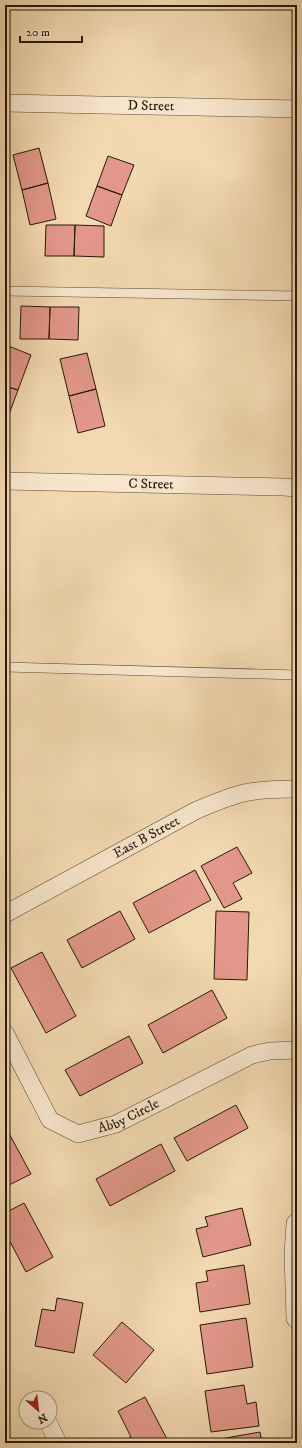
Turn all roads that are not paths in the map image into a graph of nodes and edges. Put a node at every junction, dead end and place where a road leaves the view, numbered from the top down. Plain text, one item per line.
1 (5, 103) edge
2 (297, 109) edge
3 (5, 291) edge
4 (297, 296) edge
5 (5, 481) edge
6 (297, 488) edge
7 (5, 667) edge
8 (297, 674) edge
9 (297, 790) edge
10 (5, 914) edge
11 (5, 1034) edge
12 (297, 1050) edge
13 (297, 1224) edge
14 (297, 1318) edge
15 (52, 1430) edge
16 (58, 1443) edge

1 - 2 street, D Street
3 - 4 lane
5 - 6 street, C Street
7 - 8 lane
9 - 10 street, East B Street
11 - 12 street, Abby Circle
13 - 14 street
15 - 16 street

